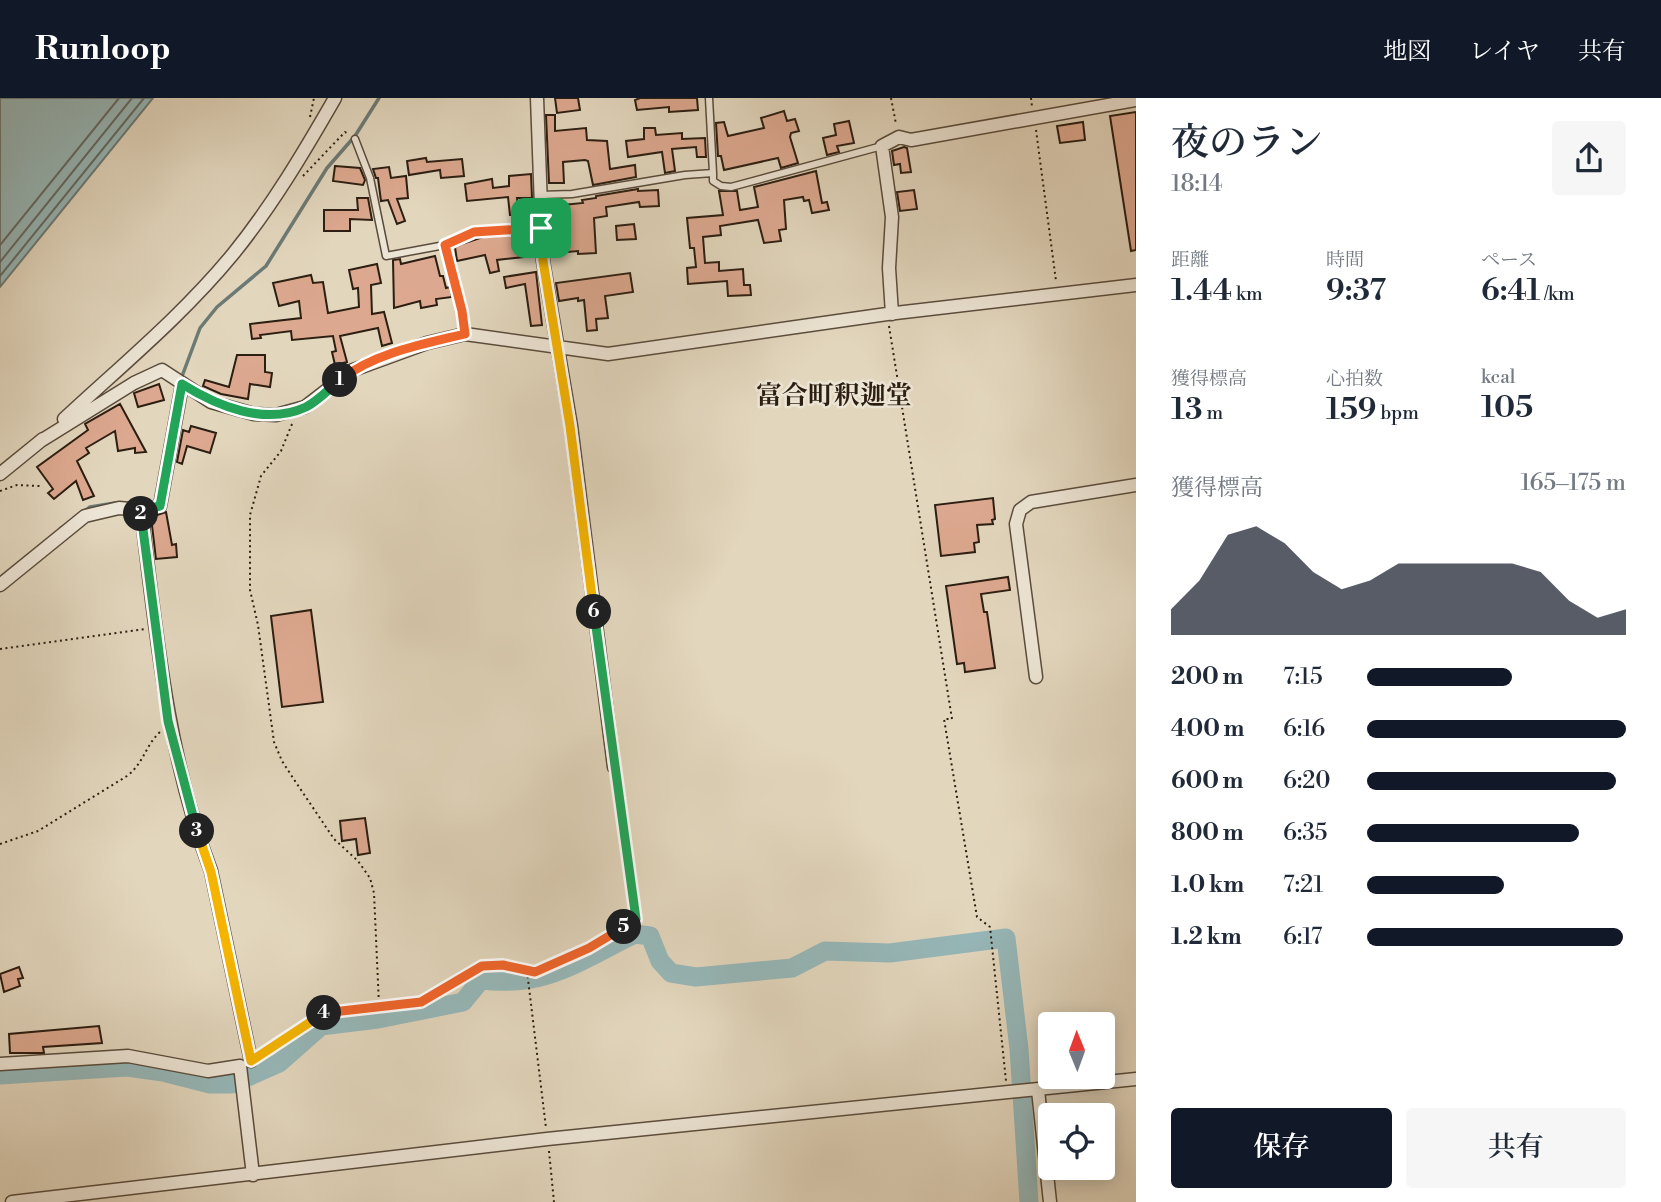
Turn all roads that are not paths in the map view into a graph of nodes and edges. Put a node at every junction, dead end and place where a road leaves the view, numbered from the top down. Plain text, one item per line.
1 (335, 98) edge
2 (537, 98) edge
3 (709, 98) edge
4 (1136, 100) edge
5 (353, 138) road end
6 (882, 145) junction
7 (713, 173) junction
8 (541, 195) junction
9 (541, 228) junction
10 (445, 245) junction
11 (1136, 285) edge
12 (889, 314) junction
13 (465, 334) junction
14 (557, 348) junction
15 (179, 382) junction
16 (39, 442) junction
17 (0, 474) edge
18 (1136, 485) edge
19 (141, 510) junction
20 (0, 585) edge
21 (1036, 677) dead end
22 (614, 767) road end
23 (246, 1063) junction
24 (0, 1064) edge
25 (1136, 1079) edge
26 (1038, 1090) junction
27 (253, 1175) junction
28 (12, 1202) edge
29 (1050, 1202) edge

1 - 16 street
2 - 8 street
3 - 7 lane
4 - 6 street
5 - 10 lane
6 - 7 lane
6 - 12 street
7 - 8 lane
8 - 9 street
9 - 10 lane
9 - 14 street
10 - 13 lane
11 - 12 street
12 - 14 street
13 - 14 street
13 - 15 street
14 - 22 street
15 - 16 street
15 - 19 street
16 - 17 street
18 - 21 street
19 - 20 street
19 - 23 street
23 - 24 street
23 - 27 street
25 - 26 street
26 - 27 street
26 - 29 street
27 - 28 street

